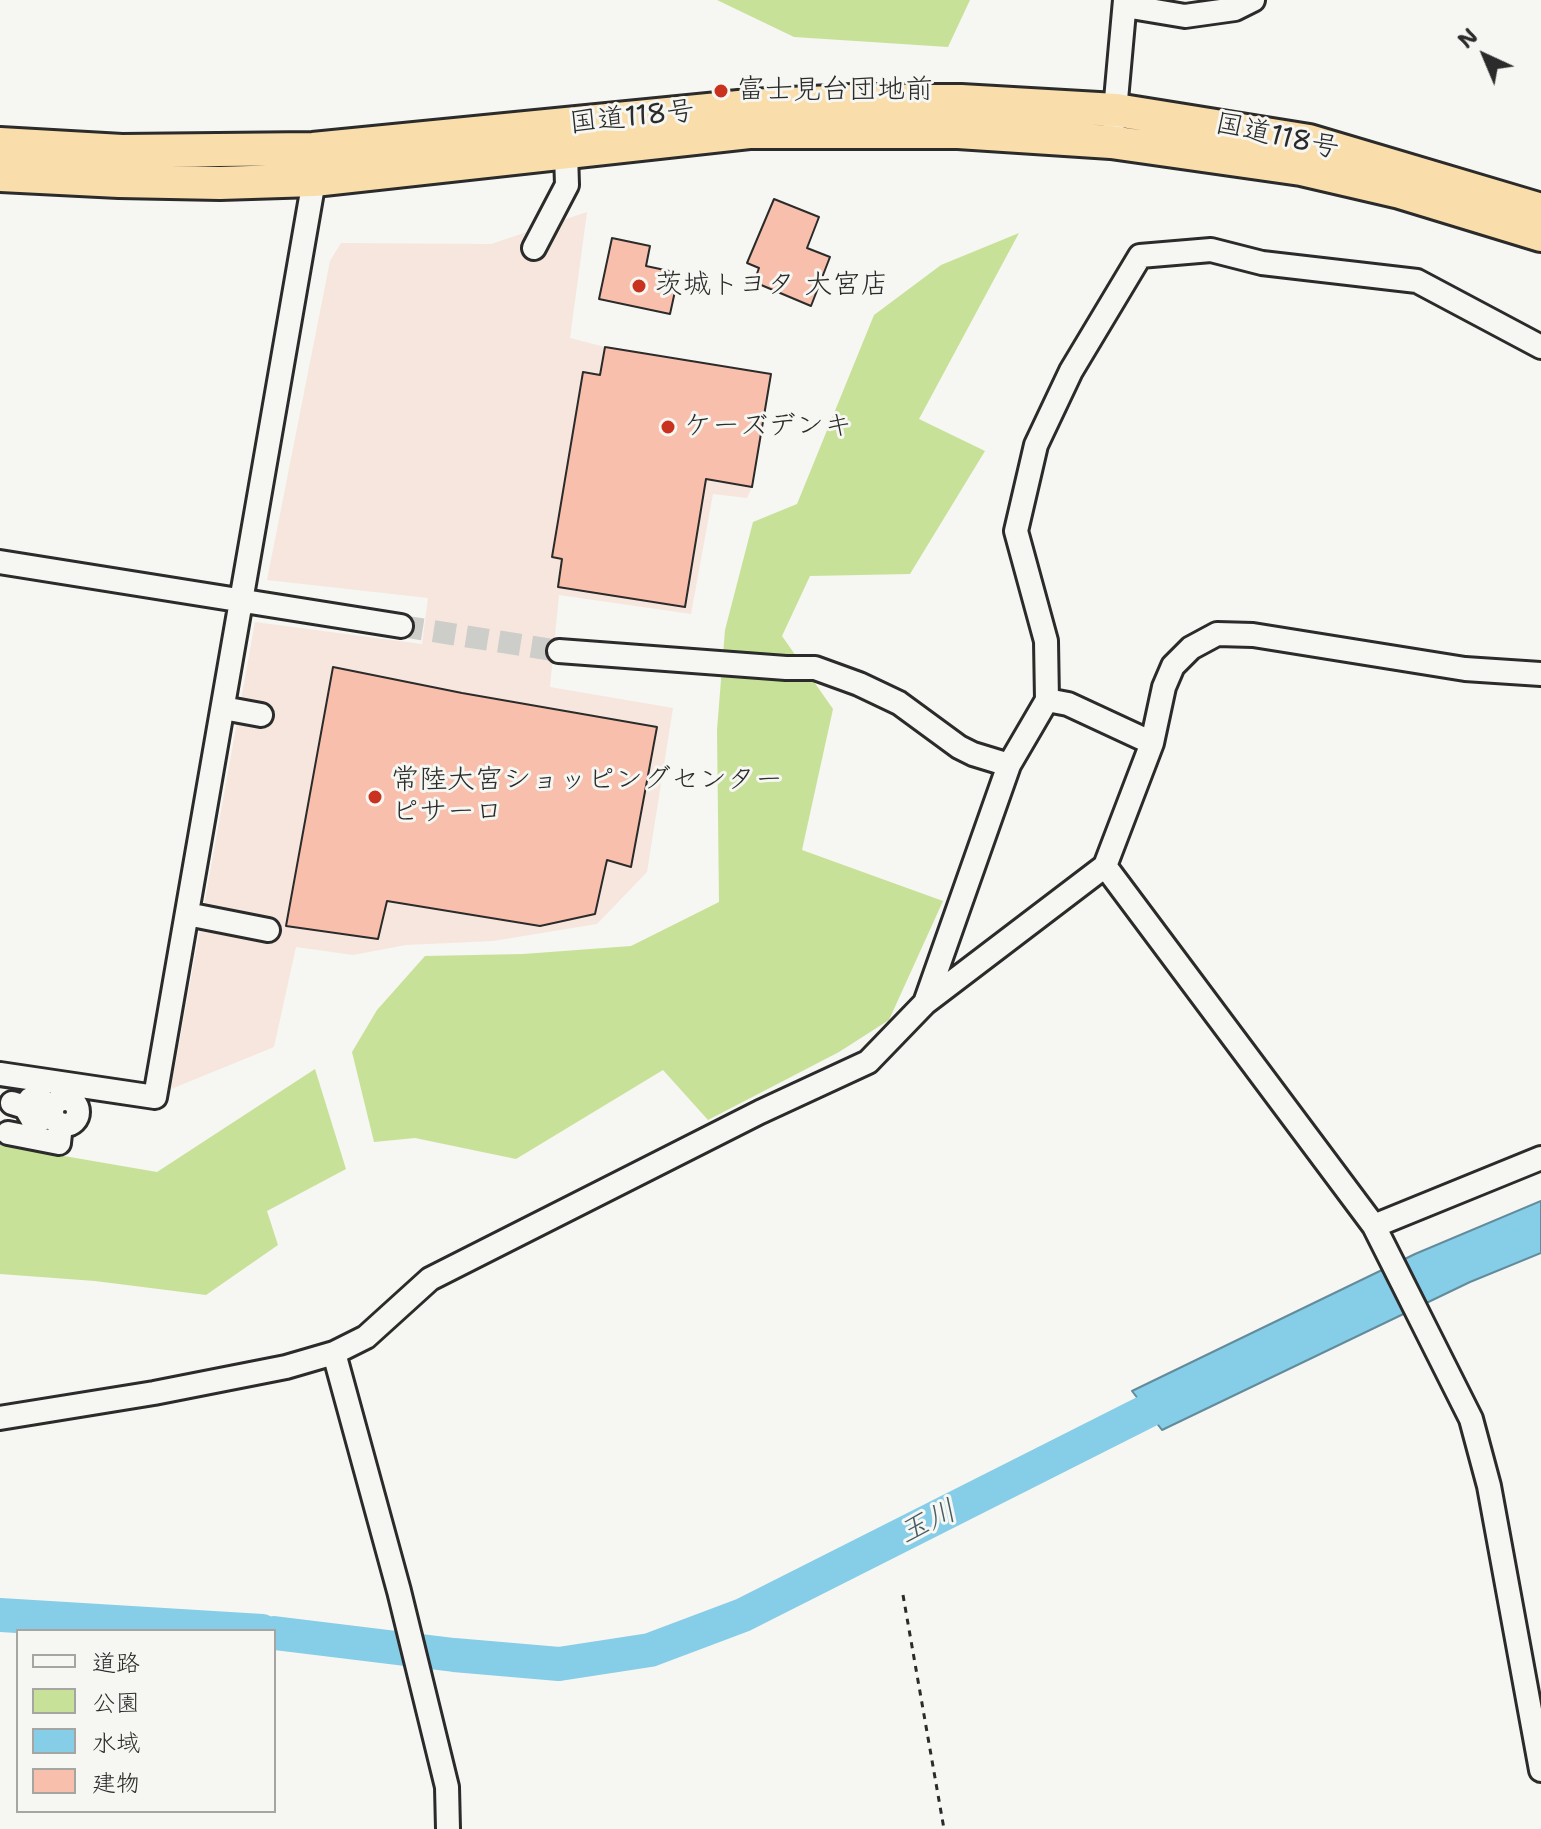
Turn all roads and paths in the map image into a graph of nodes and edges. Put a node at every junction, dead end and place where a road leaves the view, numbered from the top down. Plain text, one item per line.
1 (1253, 0) edge
2 (1125, 3) edge
3 (1116, 110) junction
4 (1111, 142) junction
5 (0, 144) edge
6 (566, 153) junction
7 (314, 164) junction
8 (0, 175) edge
9 (1541, 210) edge
10 (1541, 235) edge
11 (534, 248) dead end
12 (1541, 347) edge
13 (0, 562) edge
14 (241, 600) junction
15 (401, 626) tunnel mouth
16 (559, 651) tunnel mouth
17 (1541, 674) edge
18 (1047, 700) junction
19 (223, 708) junction
20 (261, 715) dead end
21 (1152, 743) junction
22 (1009, 765) junction
23 (1105, 866) junction
24 (187, 914) junction
25 (268, 930) dead end
26 (925, 1003) junction
27 (0, 1074) edge
28 (33, 1107) edge
29 (4, 1132) edge
30 (1541, 1158) edge
31 (1374, 1226) junction
32 (334, 1353) junction
33 (0, 1418) edge
34 (903, 1595) dead end
35 (1541, 1770) edge
36 (448, 1829) edge
37 (944, 1829) edge

1 - 2 street
2 - 3 street
3 - 4 street
3 - 7 highway, 国道118号
3 - 9 highway, 国道118号
4 - 6 highway, 国道118号
4 - 10 highway, 国道118号
5 - 7 highway, 国道118号
6 - 7 highway, 国道118号
6 - 11 street
7 - 8 highway, 国道118号
7 - 14 street
12 - 18 street
13 - 14 street
14 - 15 street
14 - 19 street
16 - 22 street
17 - 21 street
18 - 21 street
18 - 22 street
19 - 20 street
19 - 24 street
21 - 23 street
22 - 26 street
23 - 26 street
23 - 31 street
24 - 25 street
24 - 27 street
26 - 32 street
28 - 29 street
28 - 29 street
30 - 31 street
31 - 35 street
32 - 33 street
32 - 36 street
34 - 37 path

